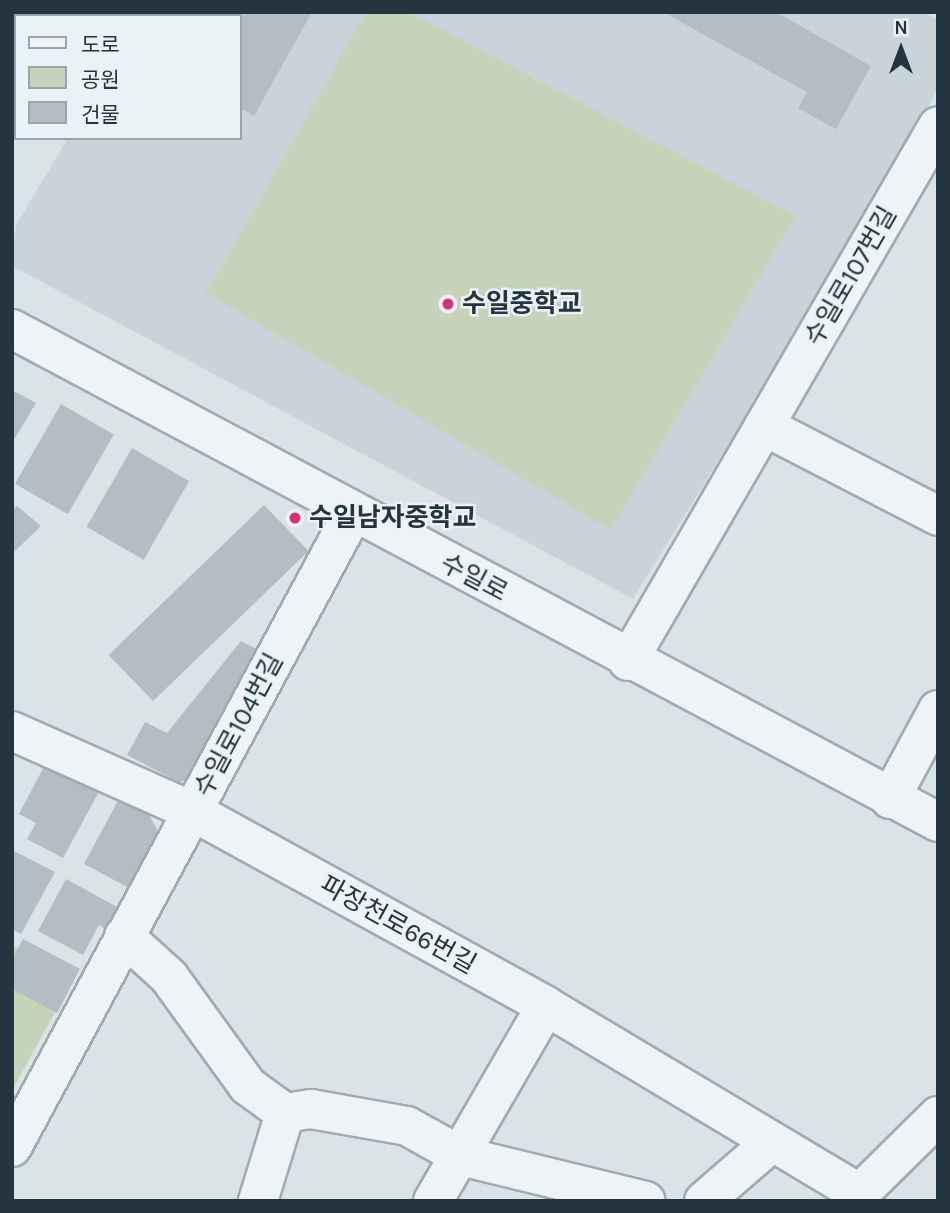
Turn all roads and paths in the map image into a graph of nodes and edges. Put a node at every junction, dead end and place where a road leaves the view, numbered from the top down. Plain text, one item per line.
1 (938, 126) edge
2 (12, 329) edge
3 (764, 426) junction
4 (353, 513) junction
5 (938, 516) edge
6 (628, 661) junction
7 (938, 710) edge
8 (12, 731) edge
9 (890, 799) junction
10 (192, 811) junction
11 (938, 822) edge
12 (124, 936) junction
13 (546, 1006) junction
14 (285, 1113) junction
15 (938, 1116) edge
16 (772, 1142) junction
17 (12, 1147) edge
18 (461, 1156) junction
19 (854, 1196) edge
20 (258, 1201) edge
21 (433, 1201) edge
22 (646, 1201) edge
23 (704, 1201) edge

1 - 3 street, 수일로107번길
2 - 4 street, 수일로
3 - 5 street
3 - 6 street, 수일로107번길
4 - 6 street, 수일로
4 - 10 street, 수일로104번길
6 - 9 street, 수일로
7 - 9 street
8 - 10 street, 파장천로66번길
9 - 11 street, 수일로
10 - 12 street, 수일로104번길
10 - 13 street, 파장천로66번길
12 - 14 street
12 - 17 street, 수일로104번길
13 - 16 street, 파장천로66번길
13 - 18 street
14 - 18 street
14 - 20 street
15 - 19 street
16 - 19 street, 파장천로66번길
16 - 23 street
18 - 21 street
18 - 22 street

